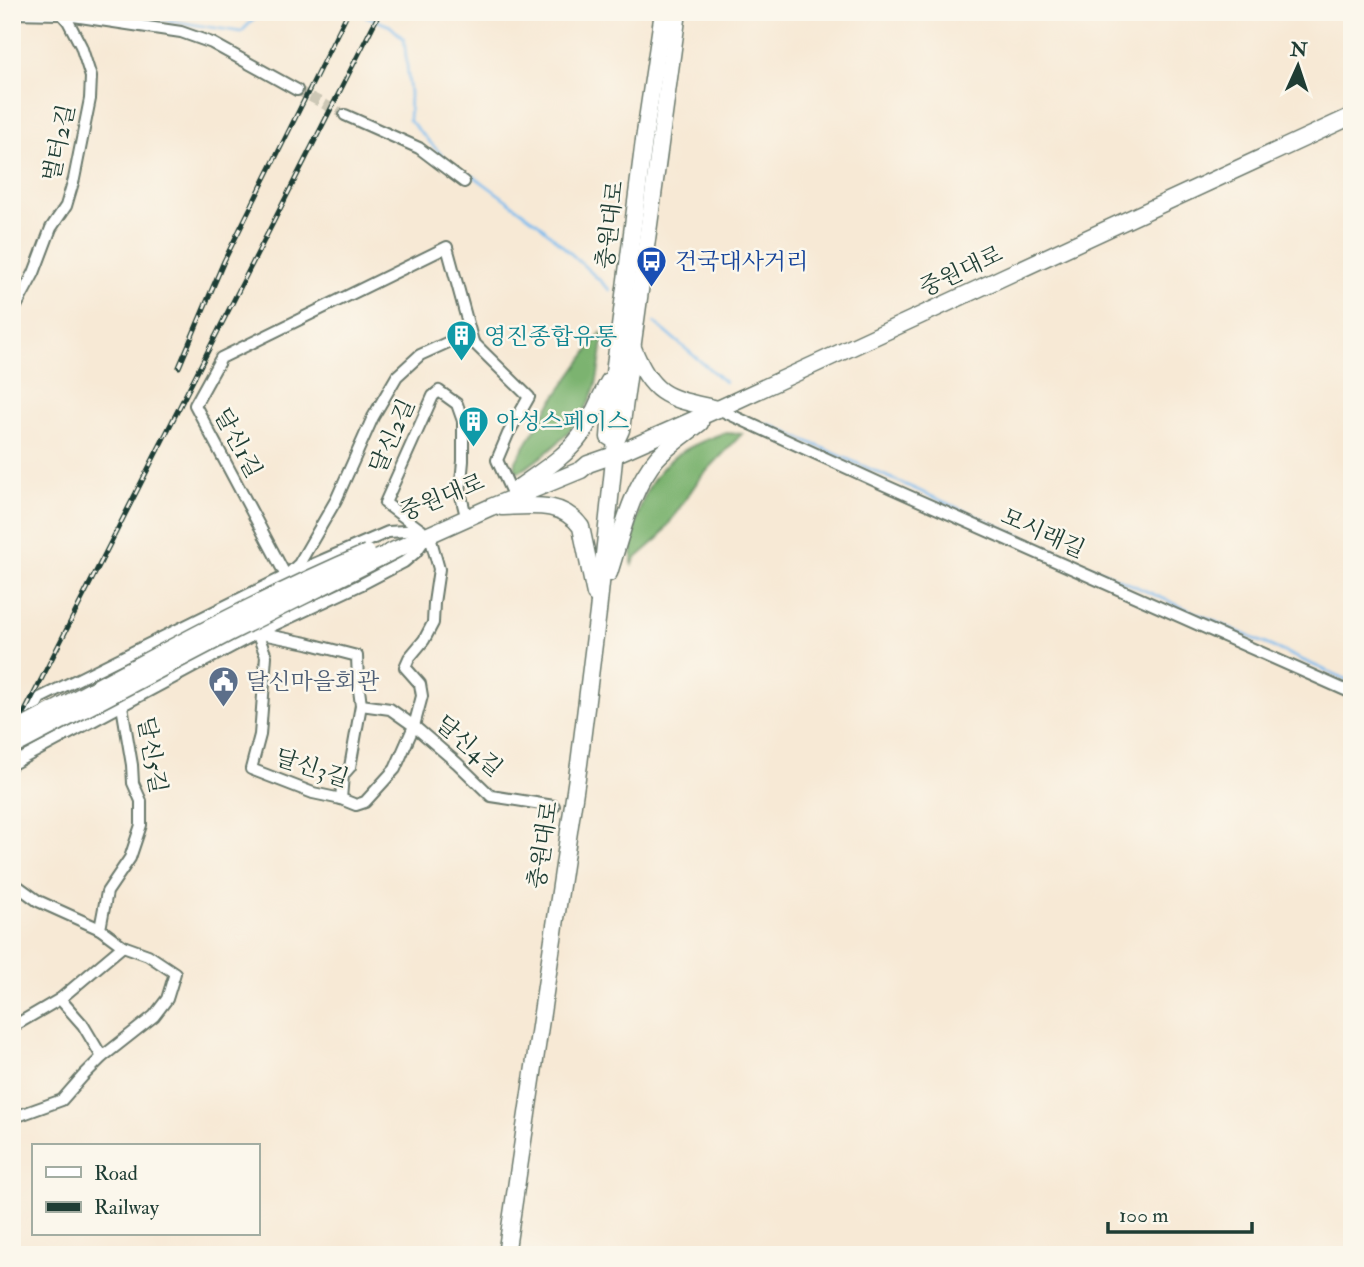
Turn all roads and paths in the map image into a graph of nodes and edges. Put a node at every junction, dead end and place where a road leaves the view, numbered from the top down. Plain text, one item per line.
1 (663, 12) edge
2 (678, 12) edge
3 (12, 13) edge
4 (60, 13) edge
5 (297, 90) tunnel mouth
6 (345, 115) tunnel mouth
7 (1352, 116) edge
8 (464, 182) dead end
9 (12, 318) edge
10 (473, 342) junction
11 (632, 346) junction
12 (614, 373) junction
13 (719, 409) junction
14 (615, 448) junction
15 (589, 464) junction
16 (512, 493) junction
17 (491, 507) junction
18 (465, 512) junction
19 (425, 532) junction
20 (393, 546) junction
21 (286, 576) junction
22 (598, 612) junction
23 (257, 633) junction
24 (1352, 693) edge
25 (361, 705) junction
26 (122, 706) junction
27 (414, 726) junction
28 (12, 733) edge
29 (12, 749) edge
30 (12, 764) edge
31 (341, 799) junction
32 (554, 806) dead end
33 (12, 882) edge
34 (100, 929) junction
35 (123, 946) junction
36 (60, 999) junction
37 (12, 1027) edge
38 (102, 1058) junction
39 (12, 1118) edge
40 (506, 1255) edge

1 - 12 street, 충원대로
2 - 11 street, 충원대로
3 - 4 street
4 - 5 street
4 - 9 street, 벌터2길
6 - 8 street
7 - 13 street, 중원대로
10 - 16 street
10 - 21 street
10 - 21 street, 달신1길
11 - 13 street
11 - 14 street, 충원대로
12 - 14 street, 충원대로
12 - 16 street
13 - 14 street, 중원대로
13 - 22 street
13 - 24 street, 모시래길
14 - 15 street, 중원대로
14 - 22 street, 충원대로
15 - 16 street, 중원대로
15 - 17 street, 중원대로
16 - 18 street, 중원대로
17 - 19 street, 중원대로
17 - 22 street
18 - 19 street, 중원대로
18 - 19 street, 달신2길
19 - 20 street, 중원대로
19 - 21 street
19 - 23 street
19 - 27 street, 달신3길
20 - 28 street, bridge
20 - 29 street, bridge
21 - 29 street
22 - 40 street, 충원대로
23 - 25 street
23 - 26 street
23 - 31 street, 달신3길
25 - 27 street, 달신4길
25 - 31 street
26 - 30 street
26 - 34 street, 달신5길
27 - 31 street, 달신3길
27 - 32 street, 달신4길
33 - 34 street
34 - 35 street
35 - 36 street
35 - 38 street
36 - 37 street
36 - 38 street
38 - 39 street

